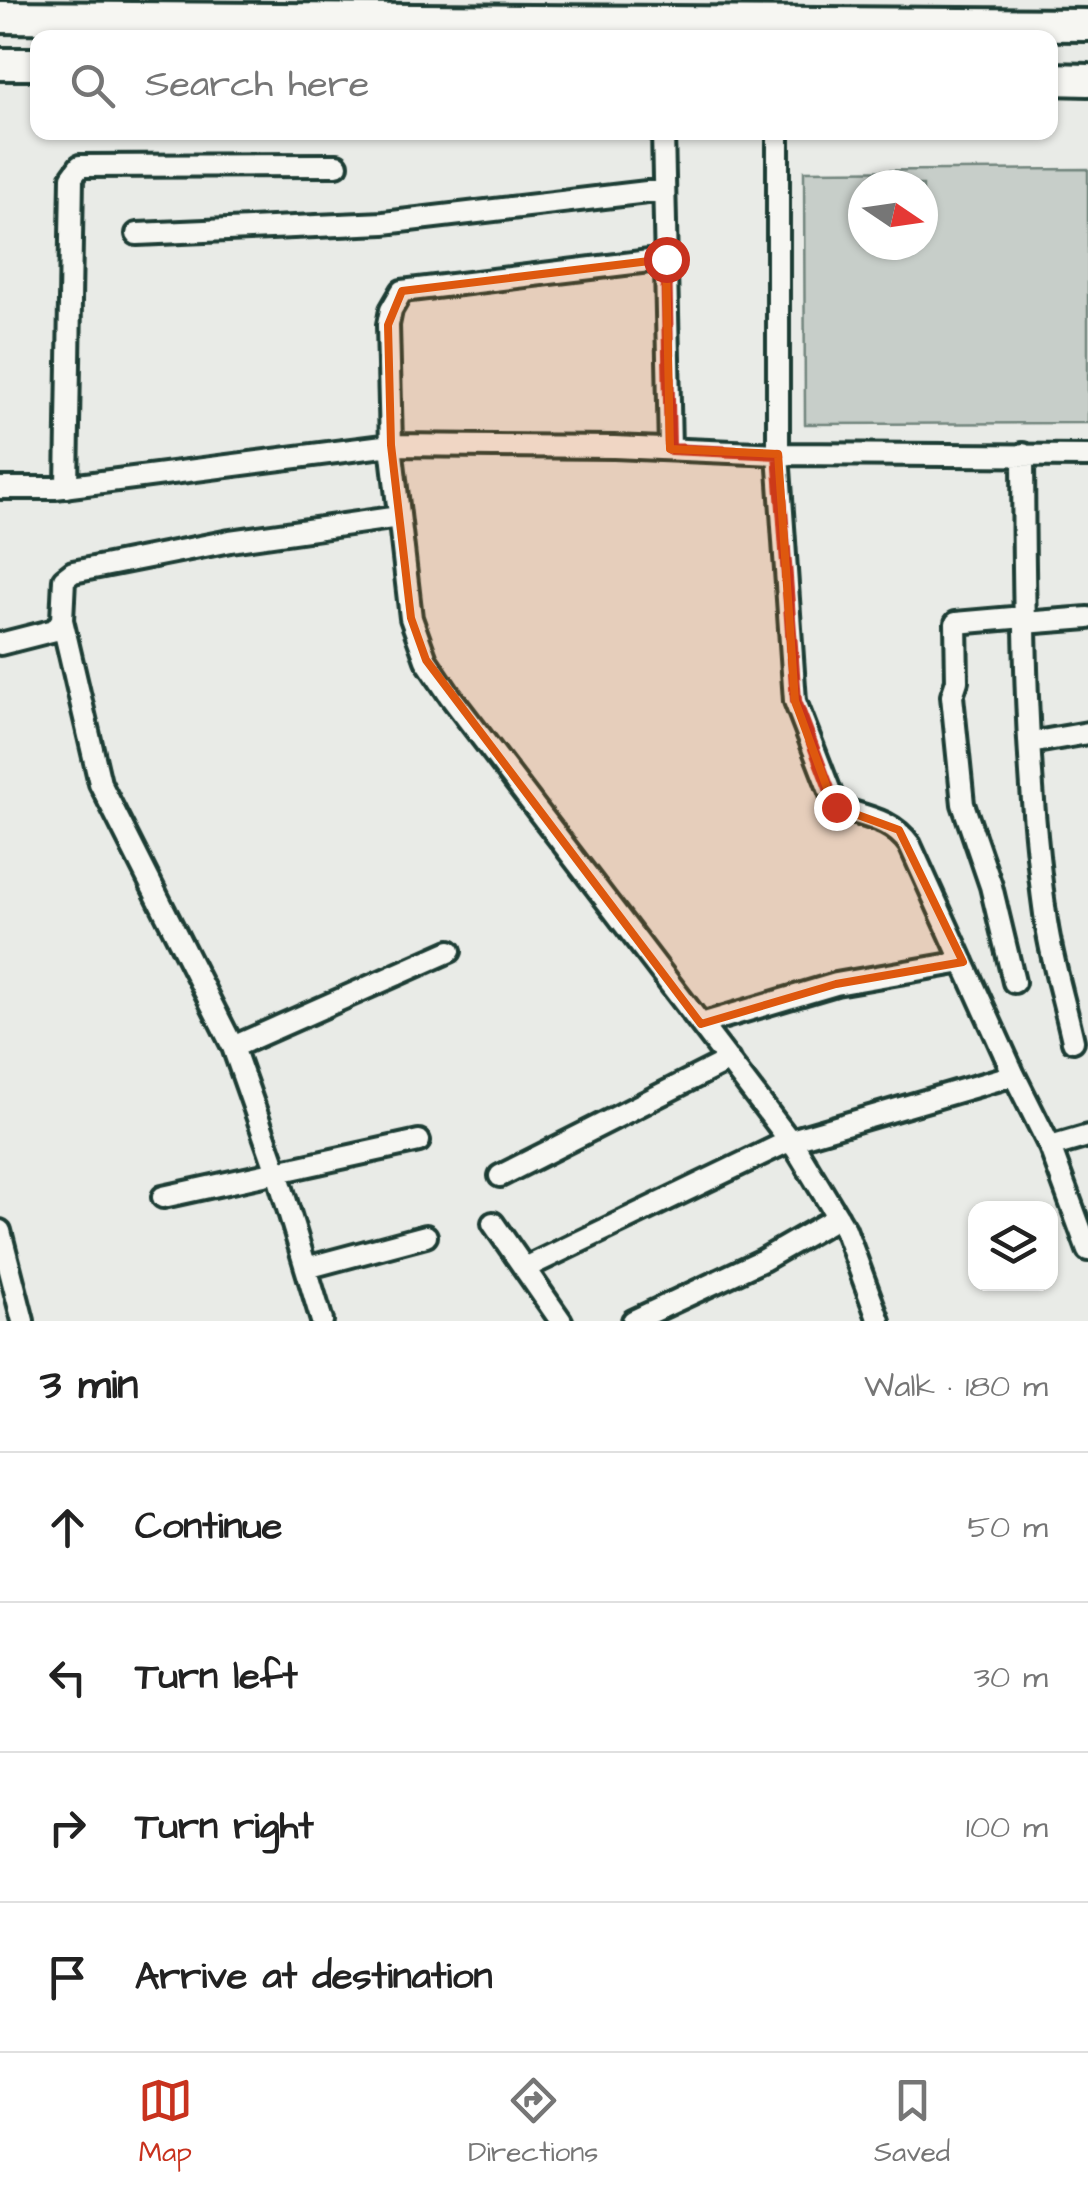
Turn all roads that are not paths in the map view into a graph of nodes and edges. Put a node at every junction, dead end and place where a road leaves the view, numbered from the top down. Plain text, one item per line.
1 (650, 10) edge
2 (992, 12) edge
3 (0, 16) edge
4 (1088, 25) edge
5 (776, 30) edge
6 (0, 64) edge
7 (30, 64) edge
8 (1058, 79) edge
9 (1088, 80) edge
10 (663, 140) edge
11 (778, 140) edge
12 (337, 165) dead end
13 (664, 190) junction
14 (137, 234) dead end
15 (666, 259) junction
16 (391, 445) junction
17 (670, 449) junction
18 (778, 454) junction
19 (1023, 454) junction
20 (1088, 456) edge
21 (67, 487) junction
22 (0, 488) edge
23 (399, 516) junction
24 (1088, 618) edge
25 (62, 620) junction
26 (1024, 620) junction
27 (0, 644) edge
28 (1088, 733) edge
29 (1030, 743) junction
30 (450, 951) dead end
31 (963, 962) junction
32 (1014, 982) dead end
33 (701, 1024) junction
34 (1073, 1041) dead end
35 (233, 1047) junction
36 (729, 1060) junction
37 (1014, 1075) junction
38 (1088, 1136) edge
39 (420, 1140) dead end
40 (790, 1140) junction
41 (1050, 1147) junction
42 (277, 1172) junction
43 (500, 1176) dead end
44 (164, 1197) dead end
45 (838, 1217) junction
46 (493, 1223) dead end
47 (0, 1231) edge
48 (426, 1236) dead end
49 (1088, 1250) edge
50 (306, 1268) junction
51 (525, 1268) junction
52 (23, 1321) edge
53 (322, 1321) edge
54 (561, 1321) edge
55 (634, 1321) edge
56 (879, 1321) edge

1 - 3 street
1 - 5 street
2 - 4 street
2 - 5 street
6 - 7 street
8 - 9 street
10 - 13 street
11 - 18 street
12 - 21 street
13 - 14 street
13 - 15 street
15 - 16 street
15 - 17 street
16 - 17 street
16 - 21 street
16 - 23 street
17 - 18 street
18 - 19 street
18 - 31 street
19 - 20 street
19 - 26 street
21 - 22 street
23 - 25 street
23 - 33 street
24 - 26 street
25 - 27 street
25 - 35 street
26 - 29 street
26 - 32 street
28 - 29 street
29 - 34 street
30 - 35 street
31 - 33 street
31 - 37 street
33 - 36 street
35 - 42 street
36 - 40 street
36 - 43 street
37 - 40 street
37 - 41 street
38 - 41 street
39 - 42 street
40 - 45 street
40 - 51 street
41 - 49 street
42 - 44 street
42 - 50 street
45 - 55 street
45 - 56 street
46 - 51 street
47 - 52 street
48 - 50 street
50 - 53 street
51 - 54 street

